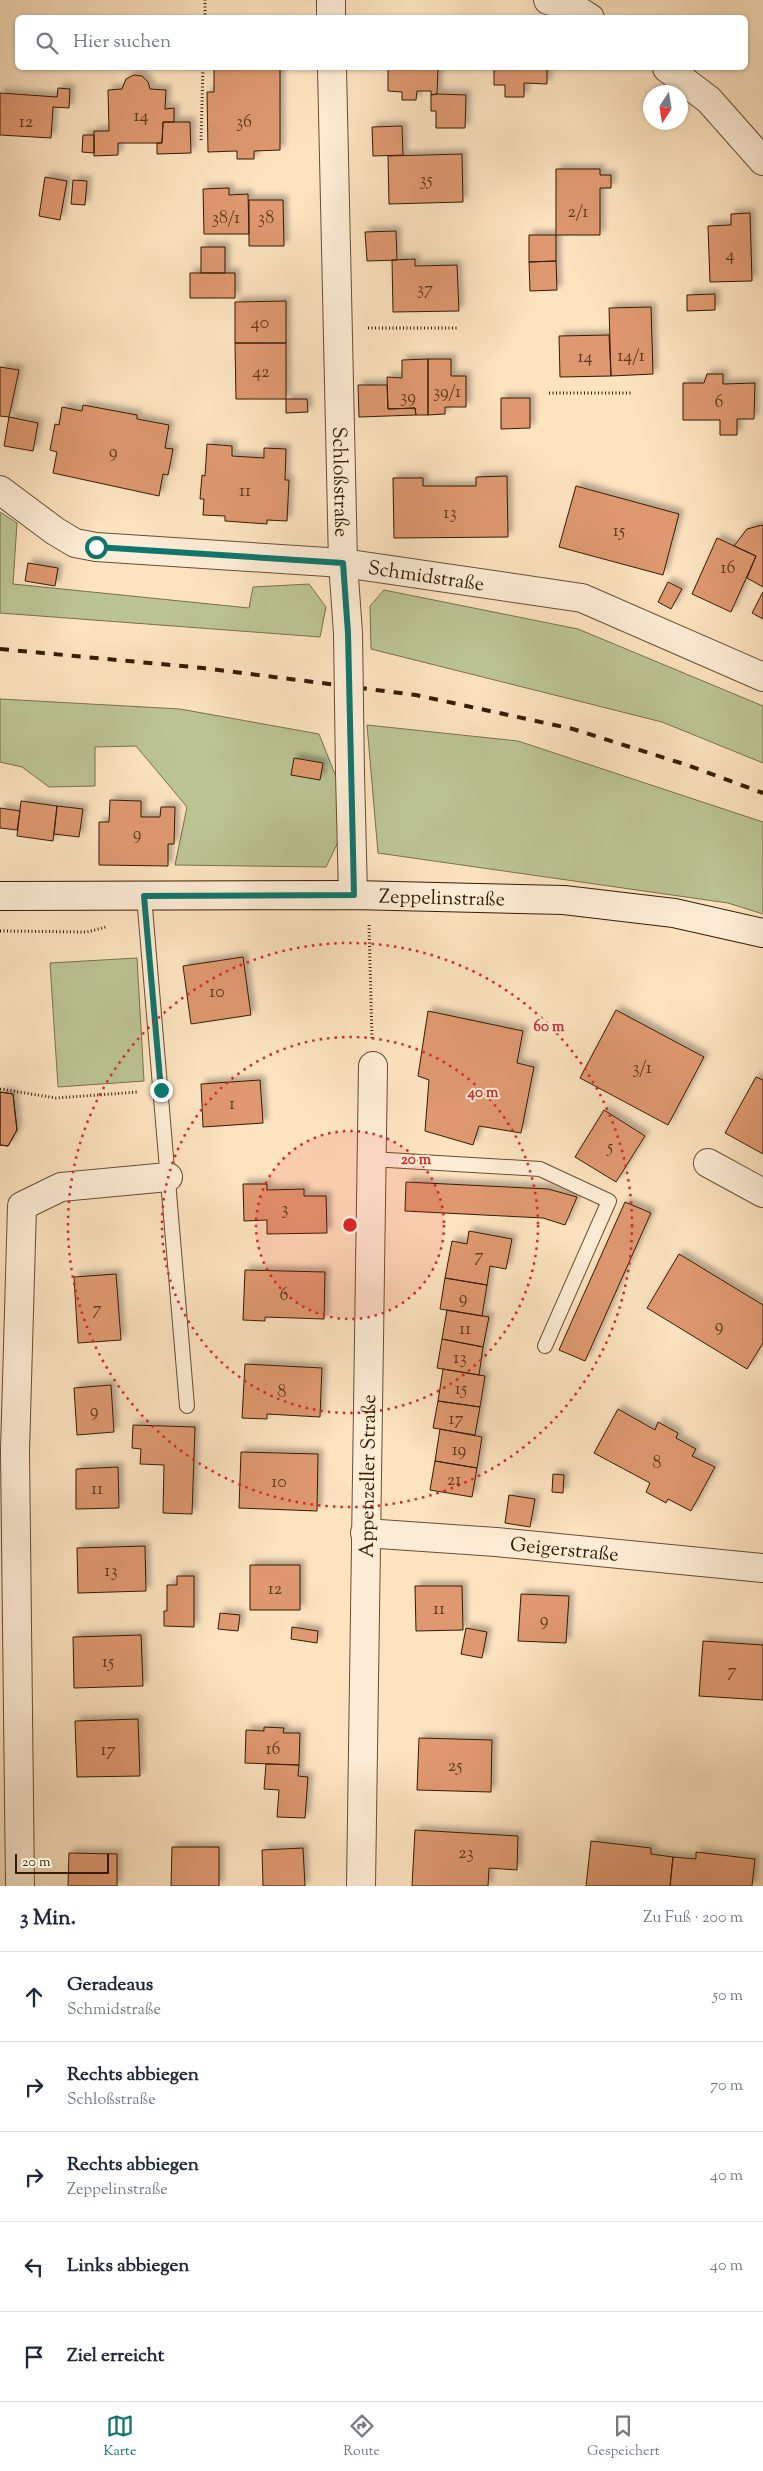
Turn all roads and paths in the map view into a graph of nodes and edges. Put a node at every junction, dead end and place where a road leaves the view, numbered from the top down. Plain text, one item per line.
1 (205, 0) edge
2 (331, 0) edge
3 (548, 0) edge
4 (205, 15) edge
5 (331, 15) edge
6 (585, 15) edge
7 (203, 70) edge
8 (332, 70) edge
9 (671, 70) edge
10 (201, 140) dead end
11 (763, 161) edge
12 (338, 327) junction
13 (457, 328) dead end
14 (632, 392) dead end
15 (549, 393) dead end
16 (0, 490) edge
17 (343, 563) junction
18 (763, 677) edge
19 (354, 895) junction
20 (0, 896) edge
21 (145, 909) junction
22 (369, 920) dead end
23 (0, 931) edge
24 (763, 932) edge
25 (373, 1066) joint
26 (0, 1089) edge
27 (161, 1090) junction
28 (371, 1159) junction
29 (708, 1163) dead end
30 (168, 1177) junction
31 (763, 1193) edge
32 (545, 1346) dead end
33 (187, 1406) dead end
34 (365, 1533) junction
35 (763, 1568) edge
36 (20, 1886) edge
37 (361, 1886) edge

1 - 4 path
2 - 5 street
3 - 6 street
7 - 10 path
8 - 12 street, Schloßstraße
9 - 11 street
12 - 13 path
12 - 17 street, Schloßstraße
14 - 15 path
16 - 17 street, Schmidstraße
17 - 18 street, Schmidstraße
17 - 19 street, Schloßstraße, bridge
19 - 21 street, Zeppelinstraße
19 - 24 street, Zeppelinstraße
20 - 21 street, Zeppelinstraße
21 - 23 path
21 - 27 lane
22 - 25 path
25 - 28 street, Appenzeller Straße
26 - 27 path
27 - 30 lane
28 - 32 lane
28 - 34 street, Appenzeller Straße
29 - 31 street
30 - 33 lane
30 - 36 street
34 - 35 street, Geigerstraße
34 - 37 street, Appenzeller Straße

